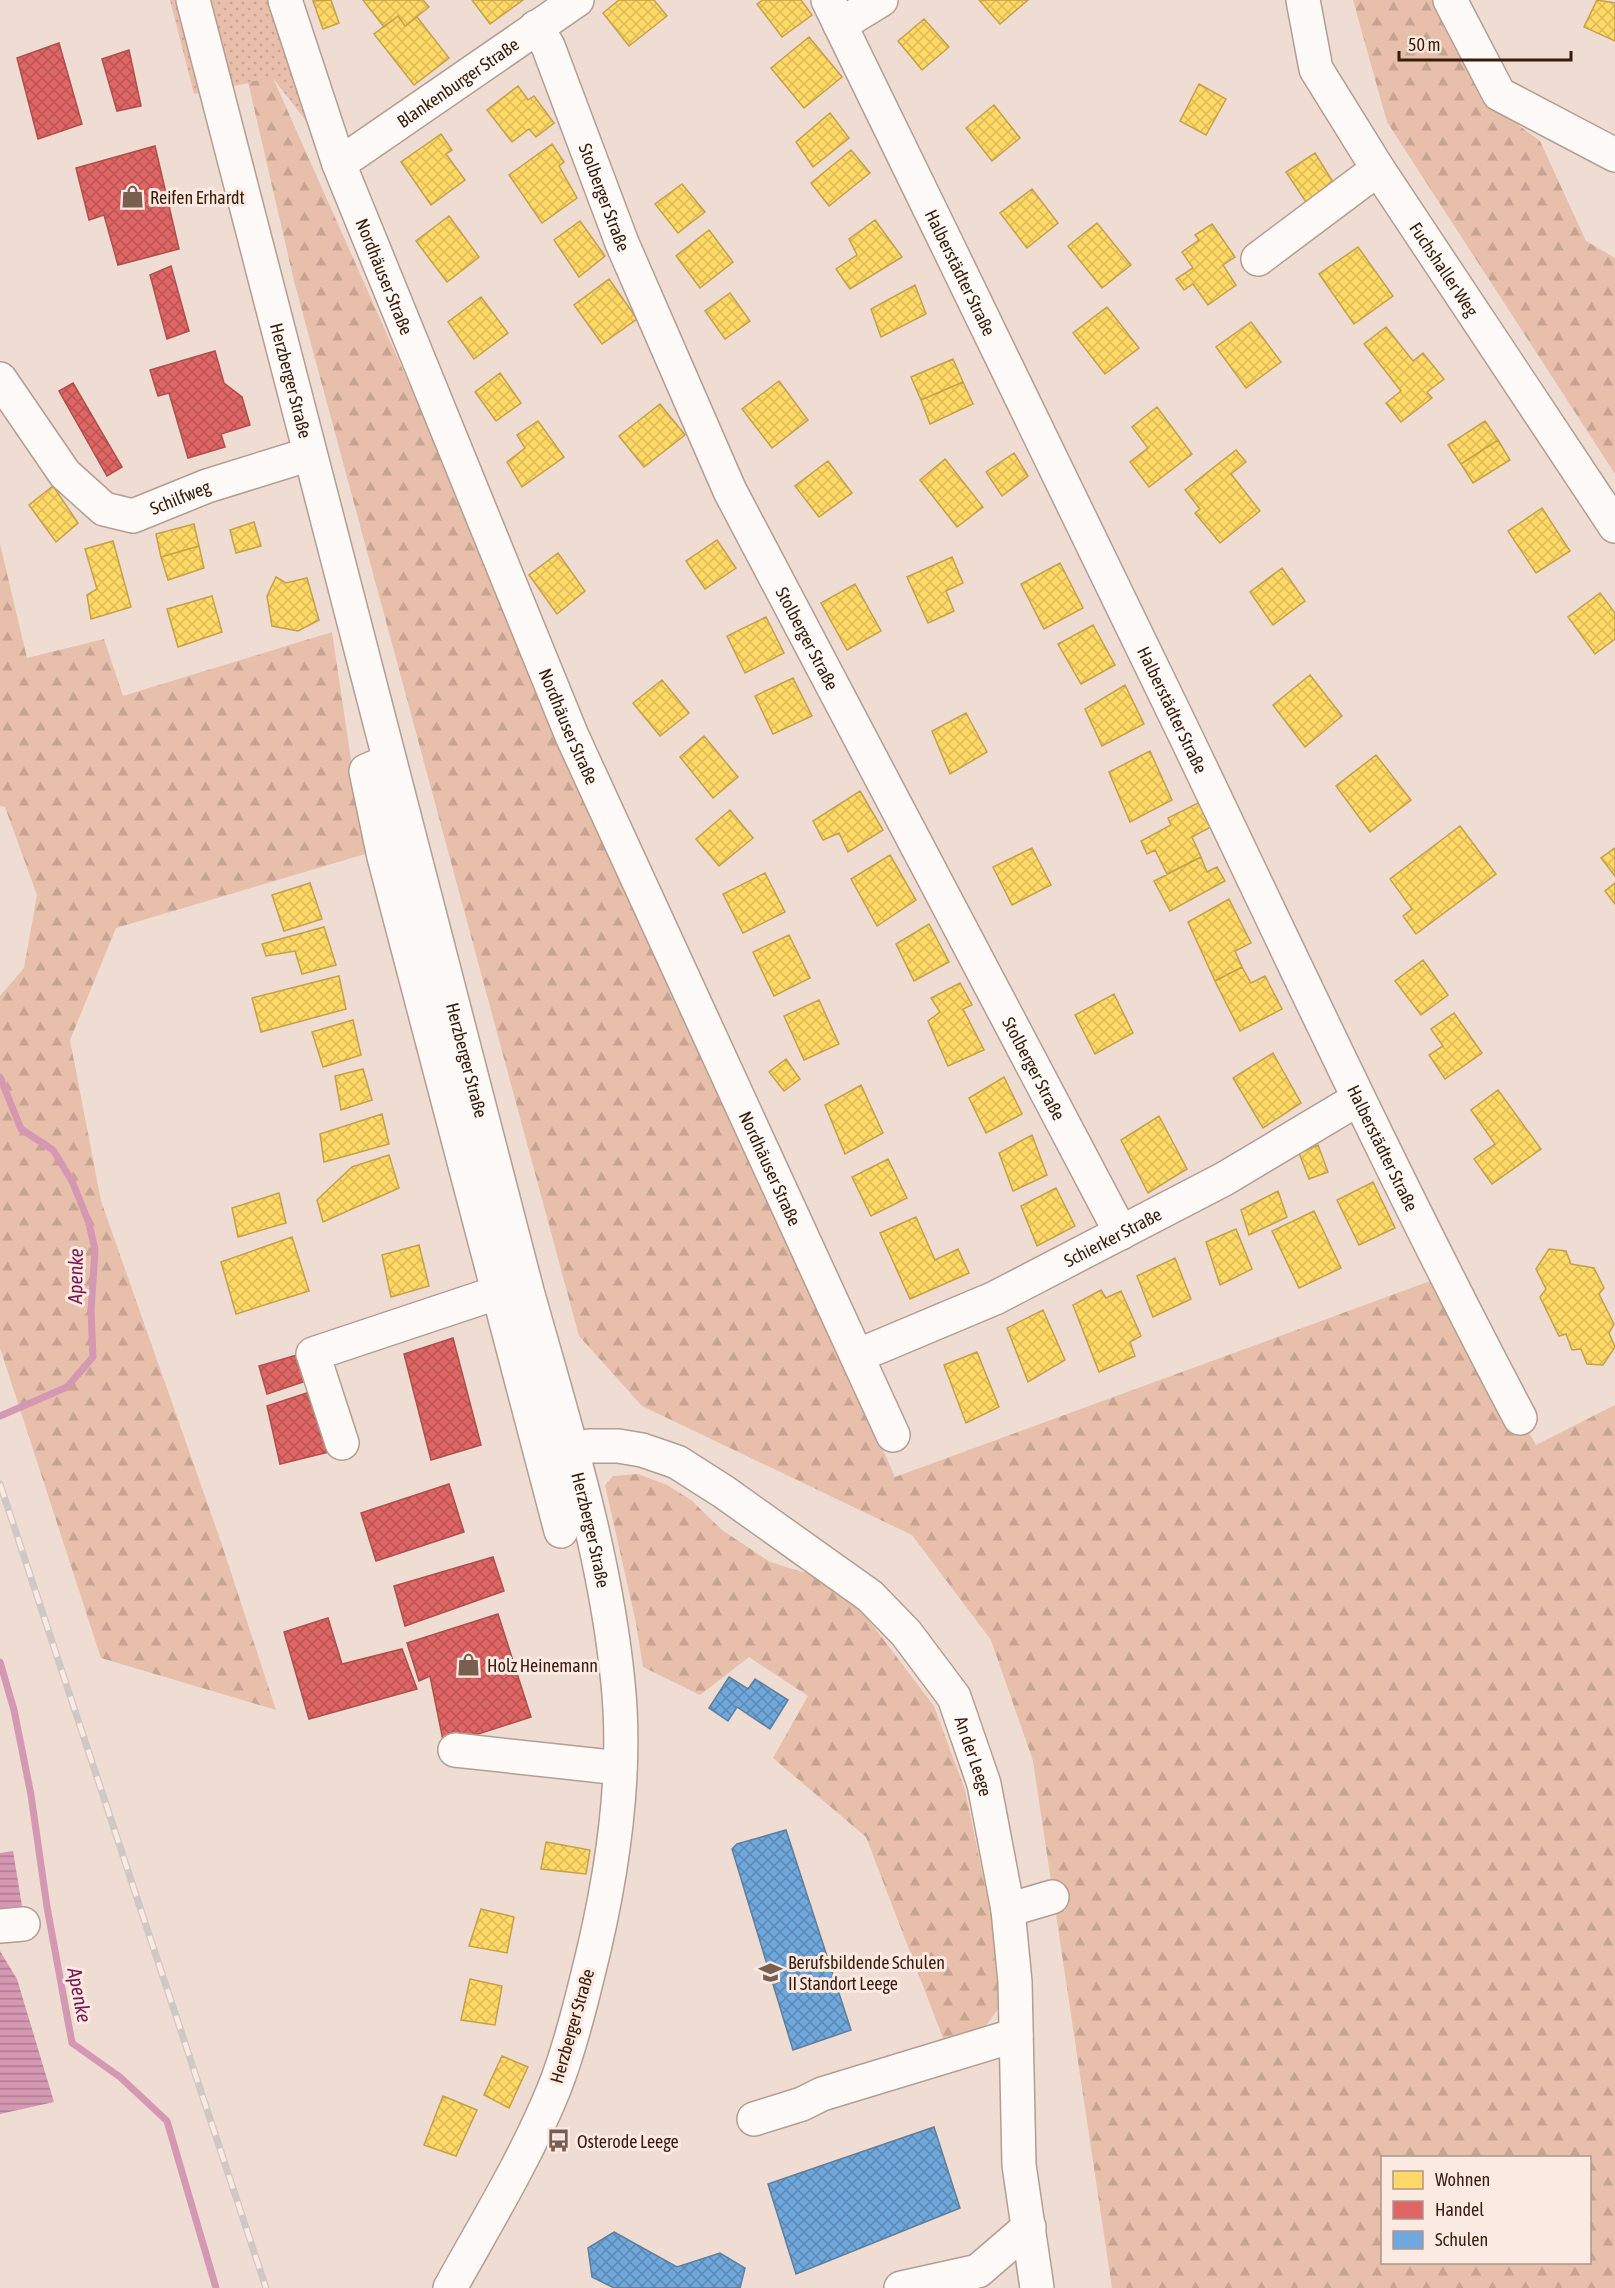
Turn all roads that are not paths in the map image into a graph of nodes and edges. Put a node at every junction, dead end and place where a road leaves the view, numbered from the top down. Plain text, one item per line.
1 (193, 0) edge
2 (285, 0) edge
3 (577, 0) edge
4 (881, 0) edge
5 (1303, 0) edge
6 (1450, 0) edge
7 (834, 13) edge
8 (536, 27) junction
9 (1615, 155) edge
10 (339, 164) junction
11 (1378, 169) junction
12 (1258, 259) dead end
13 (0, 379) edge
14 (310, 454) junction
15 (1615, 526) edge
16 (389, 761) junction
17 (1358, 1099) junction
18 (1121, 1233) junction
19 (499, 1292) junction
20 (857, 1356) junction
21 (1520, 1418) dead end
22 (893, 1435) dead end
23 (342, 1443) dead end
24 (571, 1449) junction
25 (561, 1531) dead end
26 (455, 1750) dead end
27 (620, 1768) junction
28 (1052, 1897) dead end
29 (1008, 1910) junction
30 (1016, 2035) junction
31 (754, 2119) dead end
32 (1029, 2227) junction
33 (450, 2288) edge
34 (901, 2288) edge
35 (1037, 2288) edge

1 - 14 street, Herzberger Straße
2 - 10 street, Nordhäuser Straße
3 - 8 street, Blankenburger Straße
4 - 7 street
5 - 11 street, Fuchshaller Weg
6 - 9 street
7 - 17 street, Halberstädter Straße
8 - 10 street, Blankenburger Straße
8 - 18 street, Stolberger Straße
10 - 20 street, Nordhäuser Straße
11 - 12 street
11 - 15 street, Fuchshaller Weg
13 - 14 street, Schilfweg
14 - 16 street, Herzberger Straße
16 - 19 street, Herzberger Straße
16 - 24 street, Herzberger Straße
17 - 18 street, Schierker Straße
17 - 21 street, Halberstädter Straße
18 - 20 street, Schierker Straße
19 - 23 street
19 - 25 street, Herzberger Straße
20 - 22 street, Nordhäuser Straße
24 - 27 street, Herzberger Straße
24 - 29 street, An der Leege
26 - 27 street
27 - 33 street, Herzberger Straße
28 - 29 street
29 - 30 street, An der Leege
30 - 31 street
30 - 32 street, An der Leege
32 - 34 street
32 - 35 street, An der Leege

